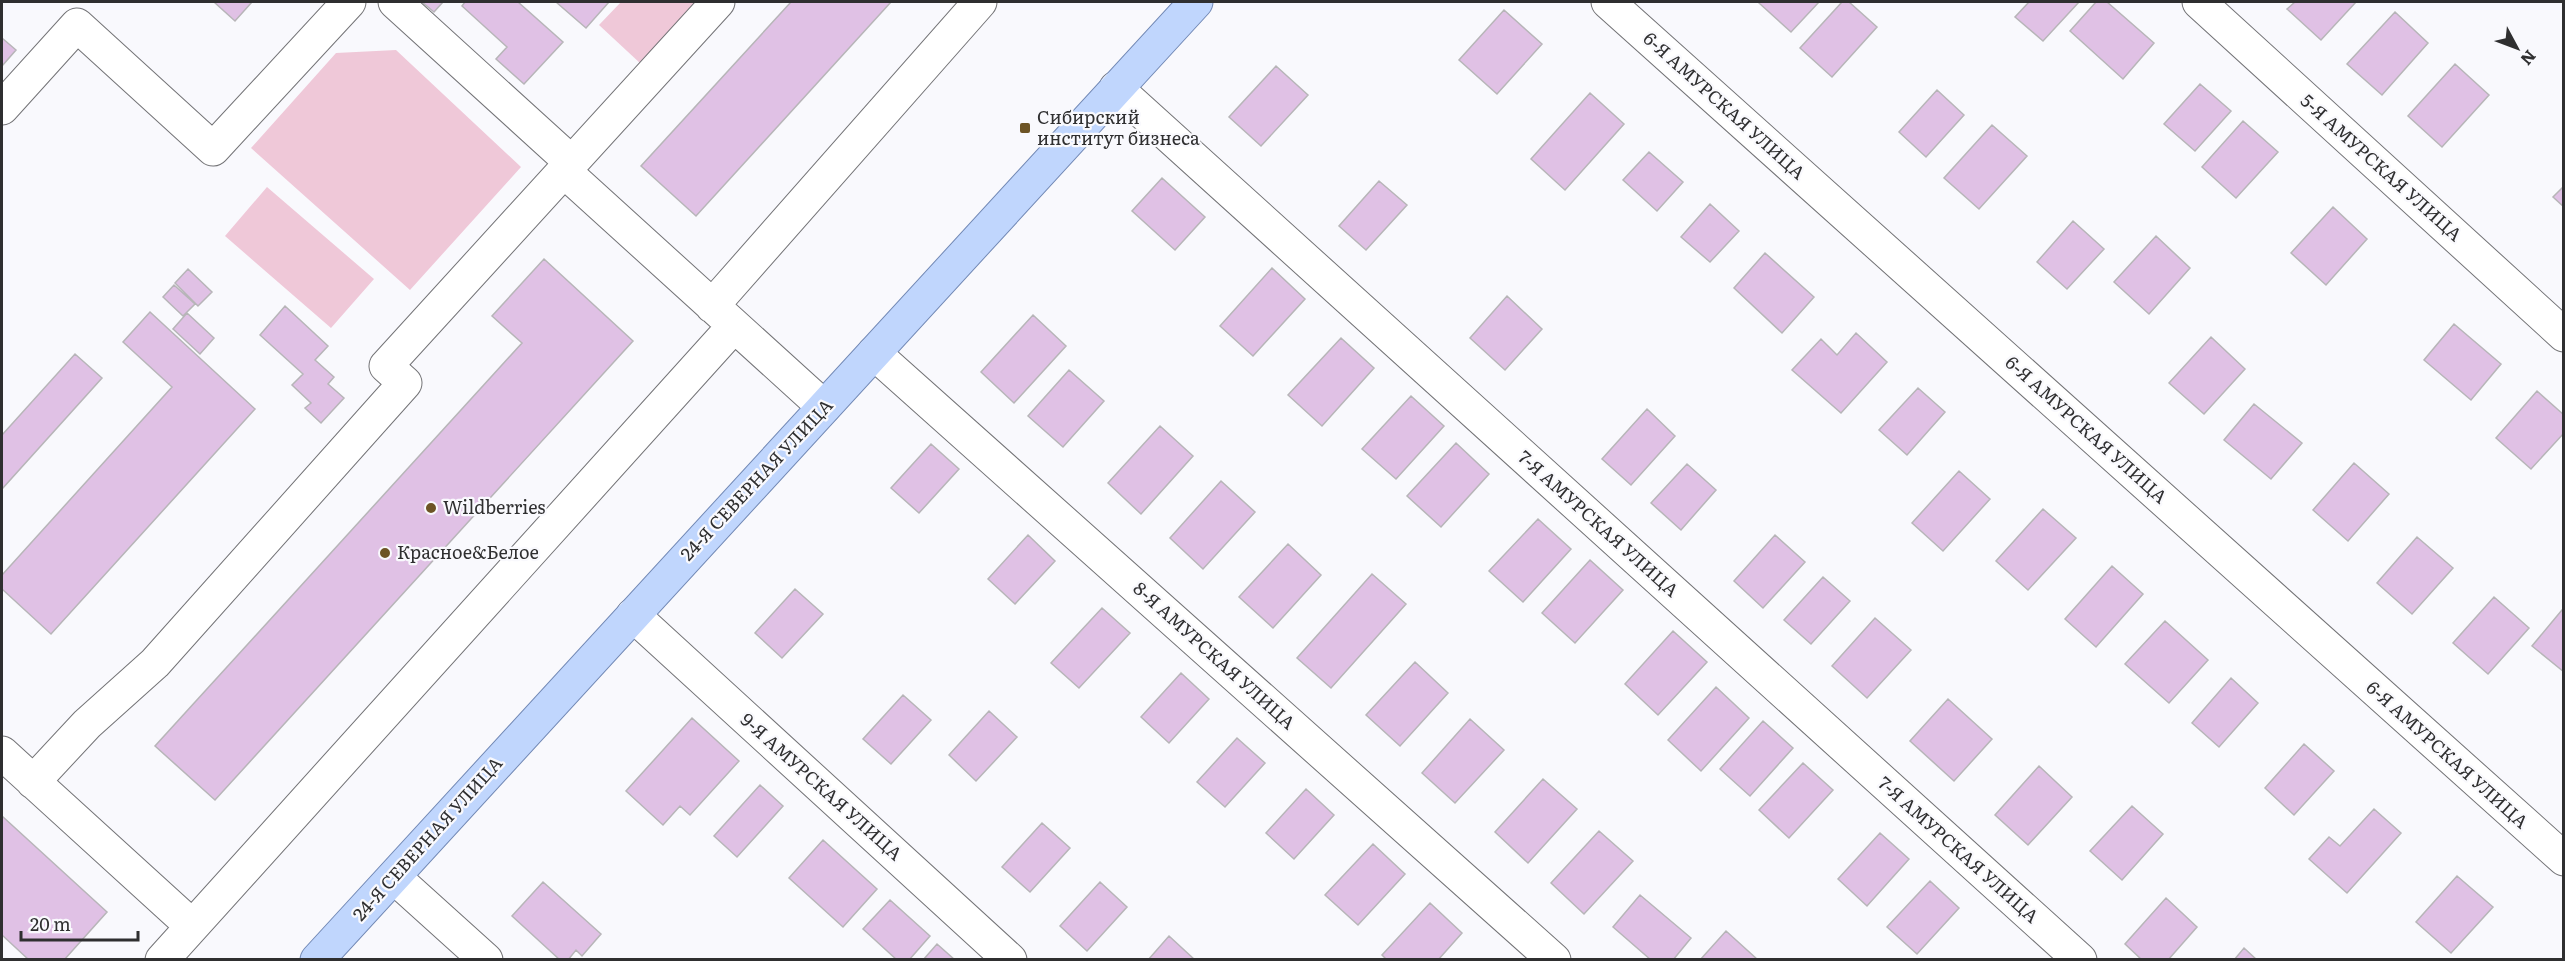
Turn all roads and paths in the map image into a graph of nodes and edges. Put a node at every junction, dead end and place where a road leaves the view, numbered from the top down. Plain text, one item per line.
1 (349, 2) edge
2 (395, 2) edge
3 (718, 2) edge
4 (980, 2) edge
5 (1196, 2) edge
6 (1608, 2) edge
7 (2199, 2) edge
8 (1116, 88) junction
9 (2, 108) edge
10 (567, 166) junction
11 (723, 316) junction
12 (2564, 336) edge
13 (874, 353) junction
14 (824, 407) junction
15 (633, 615) junction
16 (2, 753) edge
17 (33, 782) junction
18 (2564, 859) edge
19 (394, 877) junction
20 (192, 926) junction
21 (162, 960) edge
22 (318, 960) edge
23 (486, 960) edge
24 (1010, 960) edge
25 (1554, 960) edge
26 (2080, 960) edge

1 - 9 street
2 - 10 street
3 - 10 street
4 - 11 street
5 - 8 main road, 24-Я СЕВЕРНАЯ УЛИЦА
6 - 18 street, 6-Я АМУРСКАЯ УЛИЦА
7 - 12 street, 5-Я АМУРСКАЯ УЛИЦА
8 - 13 main road, 24-Я СЕВЕРНАЯ УЛИЦА
8 - 26 street, 7-Я АМУРСКАЯ УЛИЦА
10 - 11 street
10 - 17 street
11 - 14 street
11 - 20 street
13 - 14 main road, 24-Я СЕВЕРНАЯ УЛИЦА
13 - 25 street, 8-Я АМУРСКАЯ УЛИЦА
14 - 15 main road, 24-Я СЕВЕРНАЯ УЛИЦА
15 - 19 main road, 24-Я СЕВЕРНАЯ УЛИЦА
15 - 24 street, 9-Я АМУРСКАЯ УЛИЦА
16 - 17 street
17 - 20 street
19 - 22 main road, 24-Я СЕВЕРНАЯ УЛИЦА
19 - 23 street
20 - 21 street

